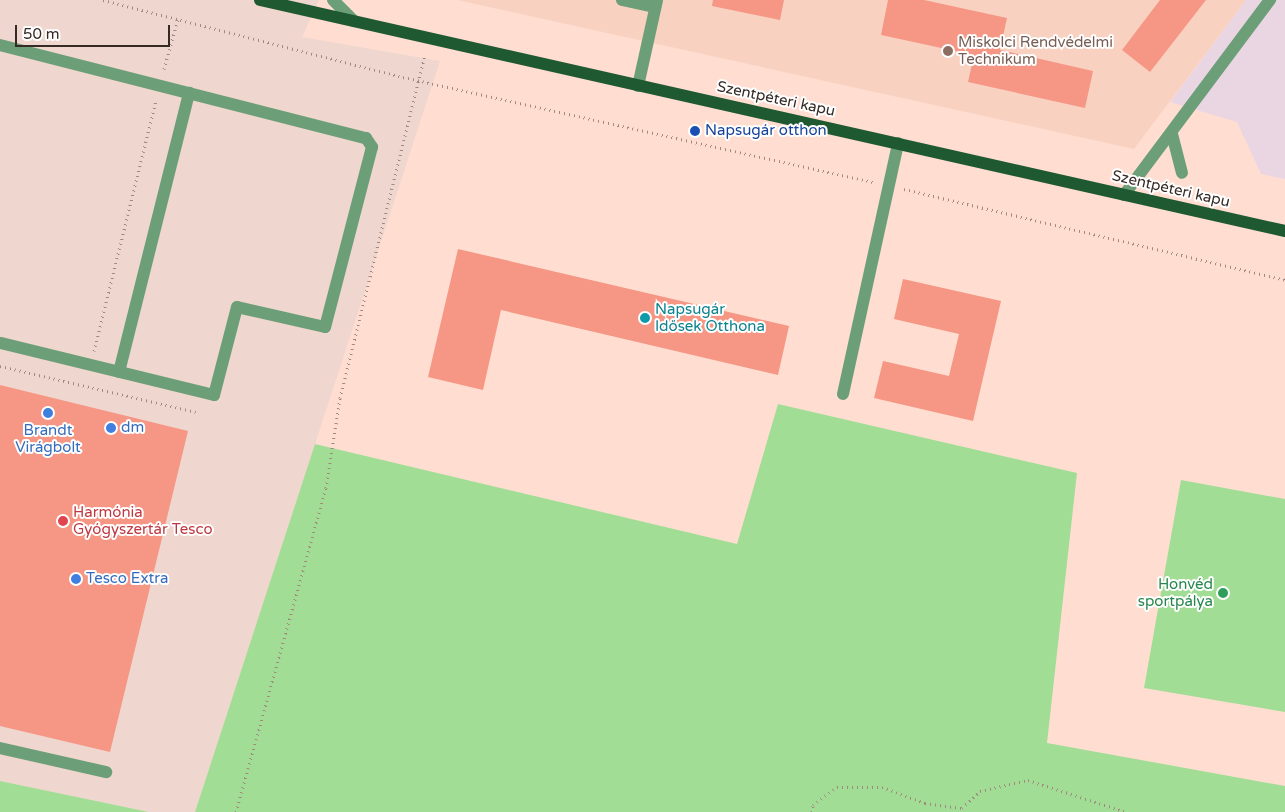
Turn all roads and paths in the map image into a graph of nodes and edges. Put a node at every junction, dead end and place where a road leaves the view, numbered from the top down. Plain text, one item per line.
1 (103, 0) edge
2 (260, 0) edge
3 (332, 0) edge
4 (622, 0) edge
5 (1270, 0) edge
6 (656, 3) edge
7 (178, 19) junction
8 (354, 21) junction
9 (429, 40) junction
10 (0, 45) edge
11 (418, 80) junction
12 (160, 86) junction
13 (638, 86) junction
14 (189, 93) junction
15 (1172, 134) junction
16 (898, 143) junction
17 (1182, 173) dead end
18 (889, 186) junction
19 (1124, 196) junction
20 (1285, 231) edge
21 (1285, 280) edge
22 (0, 343) edge
23 (91, 365) junction
24 (0, 366) edge
25 (119, 372) junction
26 (86, 385) junction
27 (843, 394) dead end
28 (196, 412) dead end
29 (0, 748) edge
30 (106, 772) dead end
31 (1108, 806) junction
32 (236, 812) edge
33 (812, 812) edge
34 (1106, 812) edge
35 (1126, 812) edge

1 - 7 path
2 - 8 main road, Szentpéteri kapu
3 - 8 lane
4 - 6 lane
5 - 15 lane
6 - 13 lane
7 - 11 path
7 - 12 path
8 - 9 main road, Szentpéteri kapu
9 - 11 path
9 - 13 main road, Szentpéteri kapu
10 - 12 lane
11 - 18 path
11 - 32 path
12 - 14 lane
12 - 23 path
13 - 16 main road, Szentpéteri kapu
14 - 25 lane
14 - 25 lane
15 - 17 lane
15 - 19 lane
16 - 18 lane
16 - 19 main road, Szentpéteri kapu
18 - 21 path
18 - 27 lane
19 - 20 main road, Szentpéteri kapu
22 - 23 lane
23 - 25 lane
23 - 26 path
24 - 26 path
26 - 28 path
29 - 30 lane
31 - 33 path
31 - 34 path
31 - 35 path

